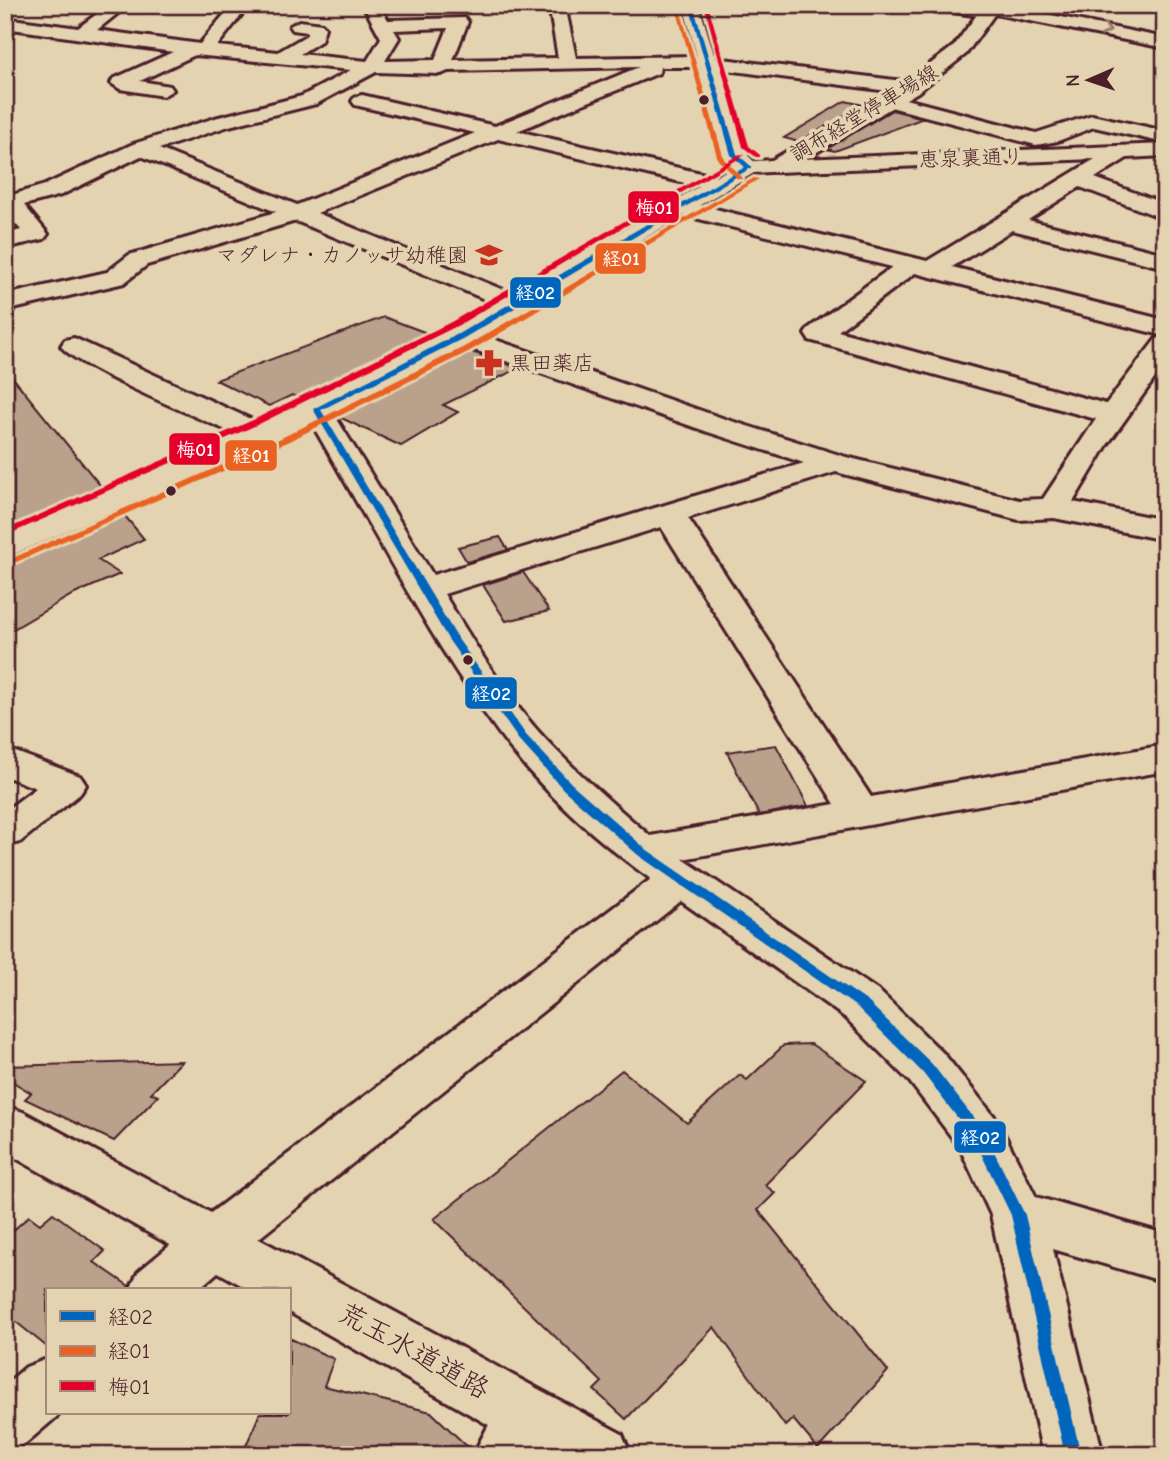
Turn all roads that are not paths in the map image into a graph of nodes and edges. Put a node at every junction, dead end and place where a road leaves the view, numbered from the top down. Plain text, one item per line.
1 (120, 5) edge
2 (371, 5) edge
3 (557, 5) edge
4 (691, 5) edge
5 (938, 5) edge
6 (239, 8) dead end
7 (990, 8) edge
8 (5, 23) edge
9 (382, 25) junction
10 (299, 26) dead end
11 (54, 29) junction
12 (84, 32) junction
13 (1165, 43) edge
14 (18, 44) dead end
15 (198, 50) junction
16 (281, 58) junction
17 (670, 61) junction
18 (568, 62) junction
19 (709, 62) junction
20 (372, 67) junction
21 (441, 68) junction
22 (911, 88) junction
23 (163, 90) dead end
24 (890, 101) junction
25 (362, 102) dead end
26 (499, 133) junction
27 (1165, 137) edge
28 (140, 148) junction
29 (1165, 150) edge
30 (1122, 152) junction
31 (777, 166) junction
32 (749, 167) junction
33 (1078, 179) junction
34 (719, 184) junction
35 (8, 203) edge
36 (679, 207) junction
37 (1165, 212) edge
38 (295, 214) junction
39 (1009, 222) junction
40 (5, 241) edge
41 (1165, 261) edge
42 (922, 267) junction
43 (5, 303) edge
44 (516, 304) junction
45 (1165, 328) edge
46 (461, 336) junction
47 (1165, 345) edge
48 (74, 346) dead end
49 (317, 410) junction
50 (1111, 414) junction
51 (262, 435) junction
52 (835, 463) junction
53 (1054, 508) junction
54 (670, 515) junction
55 (1165, 530) edge
56 (5, 548) edge
57 (424, 589) junction
58 (1165, 758) edge
59 (5, 761) edge
60 (861, 813) junction
61 (5, 832) edge
62 (642, 852) junction
63 (681, 878) junction
64 (5, 1127) edge
65 (1018, 1216) junction
66 (215, 1241) junction
67 (1165, 1258) edge
68 (160, 1288) edge
69 (288, 1288) edge
70 (290, 1289) edge
71 (46, 1388) edge
72 (5, 1423) edge
73 (514, 1434) edge
74 (601, 1455) edge
75 (1073, 1455) edge

1 - 12 street
2 - 9 street
3 - 18 street
4 - 19 street
5 - 7 street
6 - 15 street
7 -> 13 street
7 - 22 street, 調布経堂停車場線
8 - 11 street
9 - 20 street
9 - 21 street
10 - 16 street
11 - 12 street
11 - 14 street
12 - 15 street
15 - 16 street
15 - 23 street
16 - 20 street
17 - 18 street
17 - 19 street
17 - 26 street
18 - 21 street
19 - 22 street
19 - 32 street
20 - 21 street
20 - 28 street
22 - 24 street, 調布経堂停車場線
24 - 27 street
24 - 31 street, 調布経堂停車場線
25 - 26 street
26 - 34 street
26 - 38 street
28 - 35 street
28 - 38 street
29 - 30 street, 恵泉裏通り
30 - 31 street, 恵泉裏通り
30 - 33 street
31 - 32 street, 調布経堂停車場線
32 - 34 street
33 - 37 street
33 - 39 street
34 - 36 street
35 - 40 street
36 - 42 street
36 - 44 street
38 - 43 street
38 - 44 street
39 - 41 street
39 - 42 street
42 - 45 street
42 - 50 street
44 - 46 street
46 - 49 street
46 - 52 street
47 - 50 street
48 - 51 street
49 - 51 street
49 - 57 street
50 - 53 street
51 - 56 street
52 - 53 street
52 - 54 street
53 - 55 street
54 - 57 street
54 - 60 street
57 - 62 street
58 - 60 street
59 - 61 street
60 - 62 street
62 - 63 street
63 - 65 street
63 - 66 street
64 - 66 street, 荒玉水道道路
65 - 67 street
65 - 75 street
66 - 68 street
66 - 69 street, 荒玉水道道路
70 - 73 street, 荒玉水道道路
71 - 72 street
73 - 74 street, 荒玉水道道路

